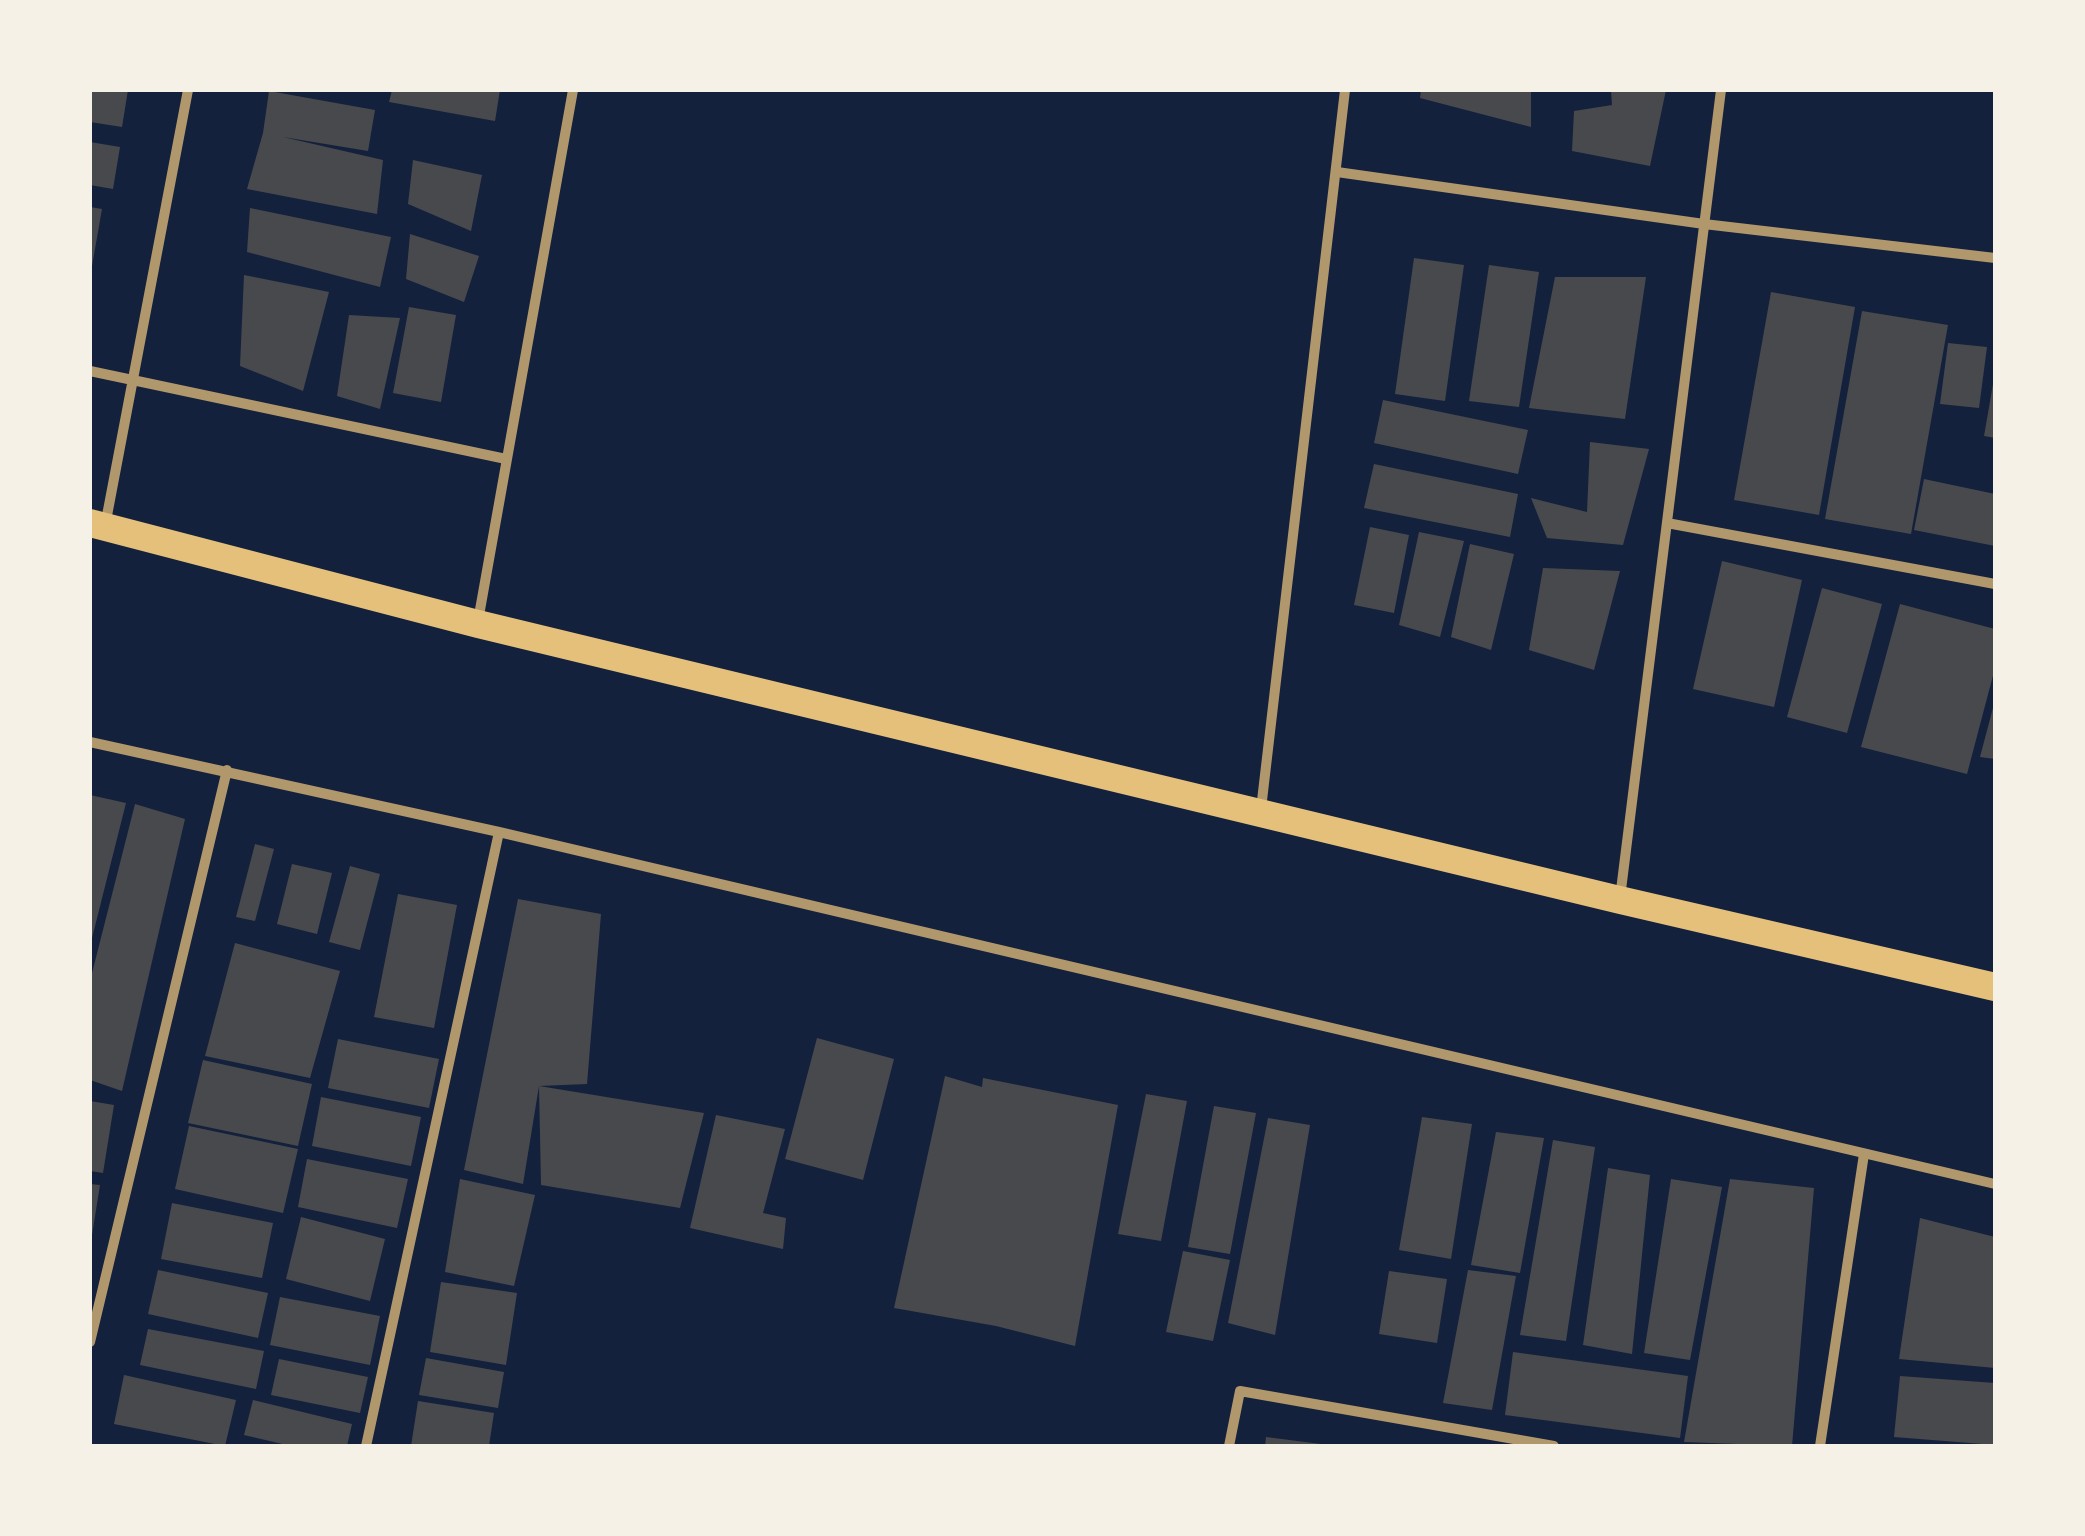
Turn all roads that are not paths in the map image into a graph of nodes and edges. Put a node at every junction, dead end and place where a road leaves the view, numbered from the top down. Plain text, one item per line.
1 (188, 90) edge
2 (573, 90) edge
3 (1345, 90) edge
4 (1721, 90) edge
5 (1337, 172) junction
6 (1704, 224) junction
7 (1995, 258) edge
8 (90, 371) edge
9 (133, 380) junction
10 (506, 458) junction
11 (1667, 523) junction
12 (98, 524) edge
13 (1995, 584) edge
14 (478, 624) junction
15 (90, 742) edge
16 (226, 770) junction
17 (1260, 814) junction
18 (499, 832) junction
19 (1620, 900) junction
20 (1995, 987) edge
21 (1864, 1154) junction
22 (1995, 1184) edge
23 (90, 1342) edge
24 (366, 1446) edge
25 (1229, 1446) edge
26 (1554, 1446) edge
27 (1820, 1446) edge

1 - 9 street
2 - 10 street
3 - 5 street
4 - 6 street
5 - 6 street
5 - 17 street
6 - 7 street
6 - 11 street
8 - 9 street
9 - 10 street
9 - 12 street
10 - 14 street
11 - 13 street
11 - 19 street
12 - 14 highway
14 - 17 highway
15 - 16 street
16 - 18 street
16 - 23 street
17 - 19 highway
18 - 21 street
18 - 24 street
19 - 20 highway
21 - 22 street
21 - 27 street
25 - 26 street

